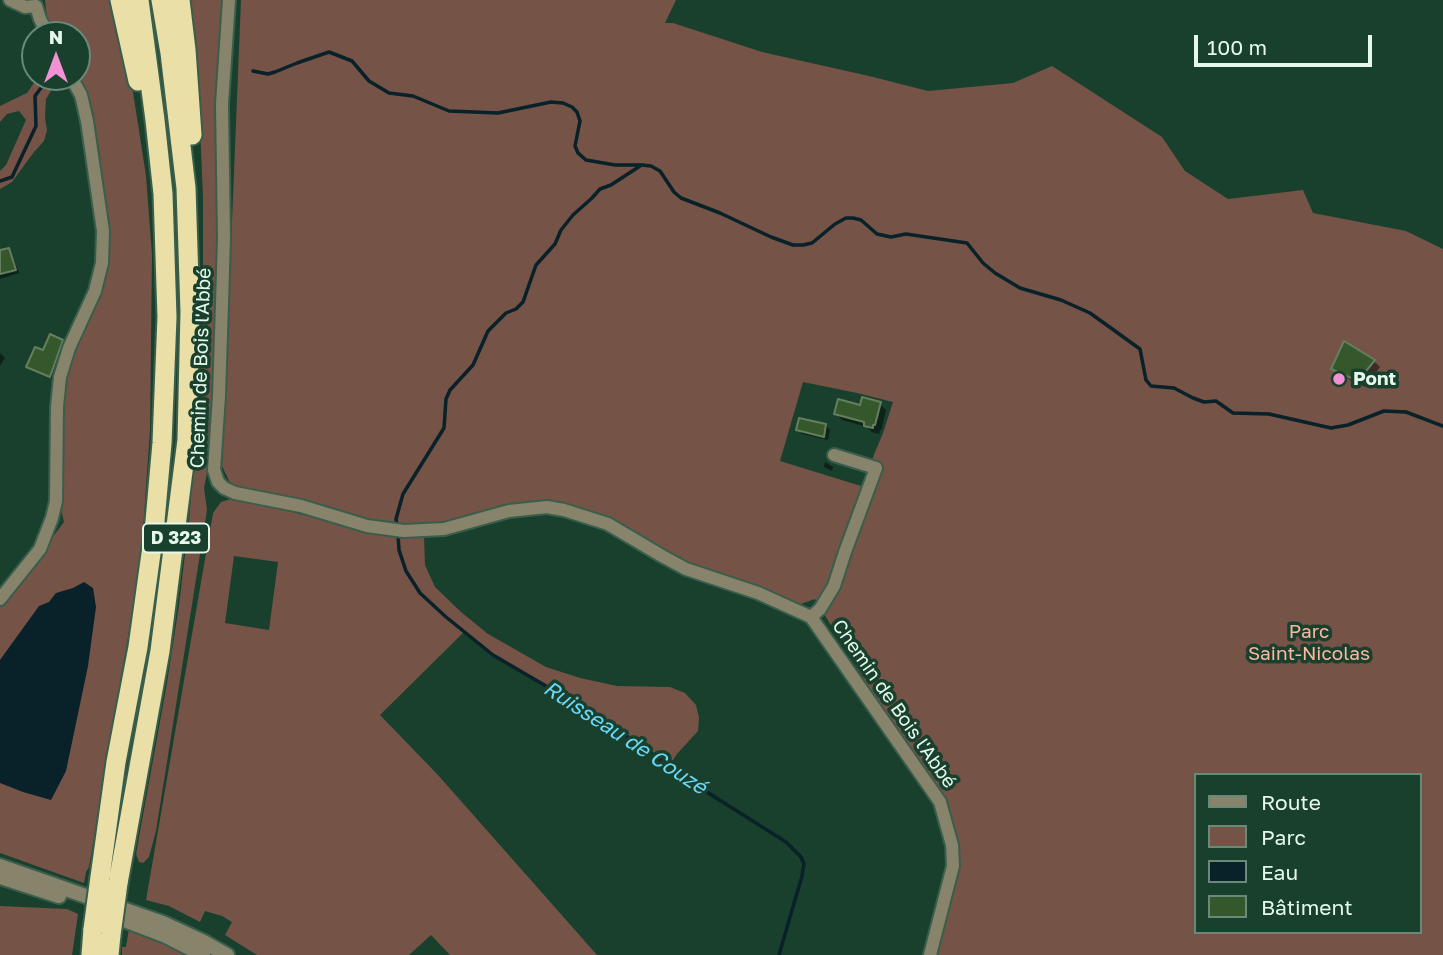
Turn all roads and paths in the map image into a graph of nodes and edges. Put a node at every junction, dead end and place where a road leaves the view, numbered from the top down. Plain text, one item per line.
1 (10, 0) edge
2 (120, 0) edge
3 (139, 0) edge
4 (162, 0) edge
5 (180, 0) edge
6 (229, 0) edge
7 (36, 3) edge
8 (41, 21) edge
9 (79, 91) edge
10 (186, 188) junction
11 (163, 194) junction
12 (834, 455) dead end
13 (0, 599) edge
14 (811, 617) junction
15 (0, 866) edge
16 (0, 877) edge
17 (109, 880) junction
18 (102, 932) junction
19 (91, 955) edge
20 (109, 955) edge
21 (203, 955) edge
22 (227, 955) edge
23 (930, 955) edge

1 - 7 street
2 - 11 highway
3 - 11 highway, D 323
4 - 10 highway, D 323
5 - 10 highway
6 - 14 street, Chemin de Bois l'Abbé
7 - 8 street
9 - 13 street
10 - 17 highway, D 323
11 - 17 highway, D 323
12 - 14 street
14 - 23 street, Chemin de Bois l'Abbé
15 - 22 street
16 - 21 street
17 - 18 highway, D 323, bridge
18 - 19 highway, D 323
18 - 20 highway, D 323

